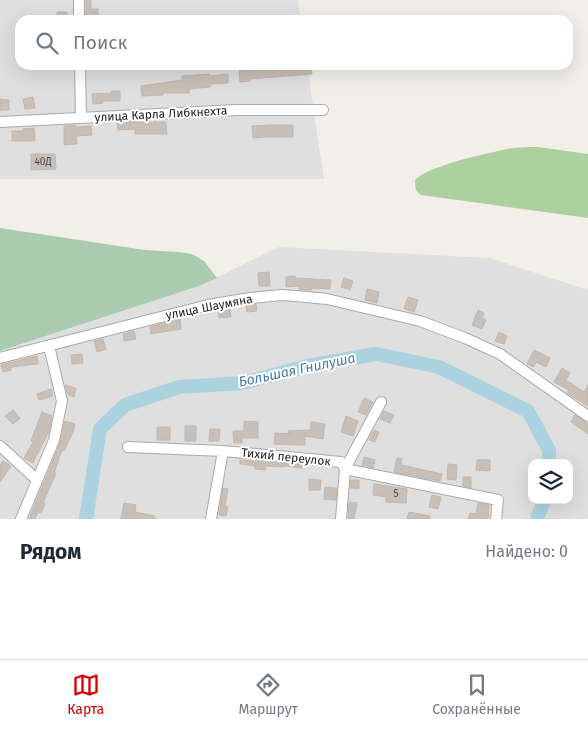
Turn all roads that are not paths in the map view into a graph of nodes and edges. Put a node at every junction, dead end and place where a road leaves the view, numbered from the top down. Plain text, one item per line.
1 (79, 0) edge
2 (79, 15) edge
3 (80, 70) edge
4 (323, 110) dead end
5 (80, 118) junction
6 (0, 122) edge
7 (49, 346) junction
8 (0, 358) edge
9 (381, 402) dead end
10 (588, 416) edge
11 (0, 446) edge
12 (128, 447) dead end
13 (224, 451) junction
14 (345, 469) junction
15 (36, 479) junction
16 (211, 516) edge
17 (21, 519) edge
18 (341, 519) edge
19 (496, 519) edge

1 - 2 street
3 - 5 street
4 - 5 street, улица Карла Либкнехта
5 - 6 street, улица Карла Либкнехта
7 - 8 street, улица Шаумяна
7 - 10 street, улица Шаумяна
7 - 15 street
9 - 14 street
11 - 15 street
12 - 13 street, Тихий переулок
13 - 14 street, Тихий переулок
13 - 16 street
14 - 18 street
14 - 19 street, Тихий переулок
15 - 17 street

